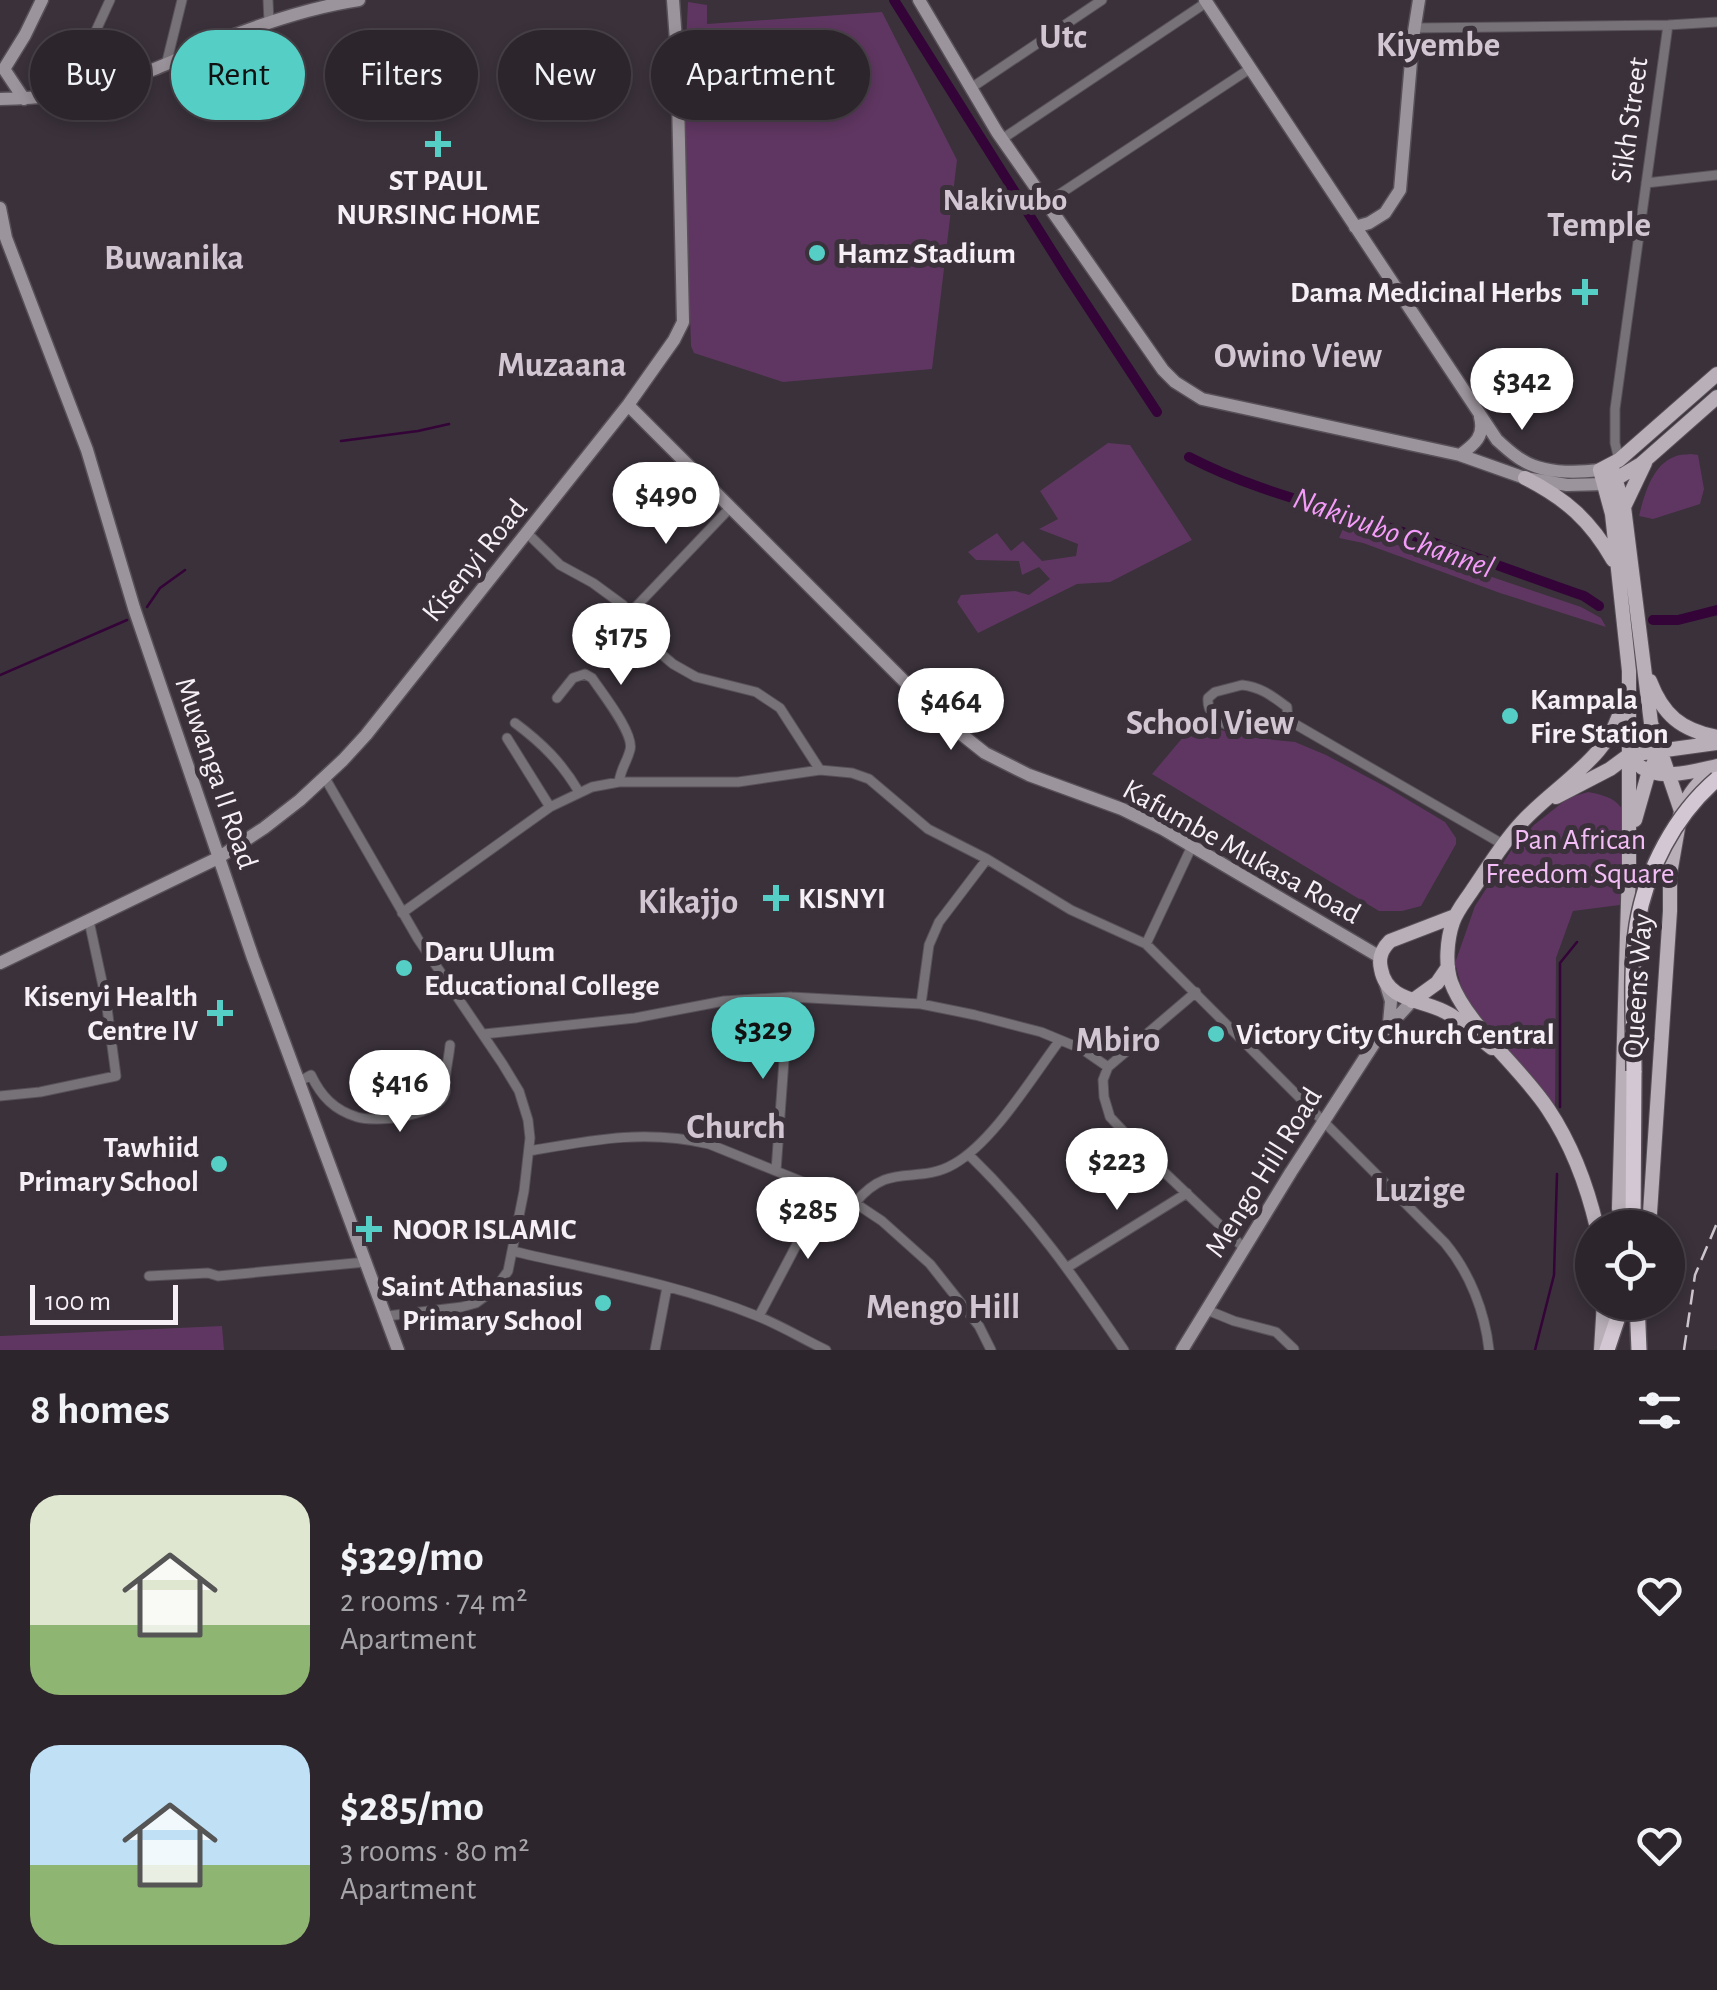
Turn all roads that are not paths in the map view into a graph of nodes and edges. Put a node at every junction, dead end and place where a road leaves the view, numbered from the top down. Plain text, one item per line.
1 (42, 0) edge
2 (110, 0) edge
3 (182, 0) edge
4 (268, 0) edge
5 (358, 0) edge
6 (672, 0) edge
7 (919, 0) edge
8 (1102, 0) edge
9 (1419, 0) edge
10 (1206, 1) edge
11 (269, 22) junction
12 (1717, 22) edge
13 (1668, 24) junction
14 (1414, 28) junction
15 (96, 30) edge
16 (166, 65) junction
17 (1250, 68) junction
18 (2, 69) edge
19 (151, 70) edge
20 (971, 88) junction
21 (30, 98) edge
22 (0, 99) edge
23 (24, 99) junction
24 (1002, 140) junction
25 (1717, 175) edge
26 (1646, 182) junction
27 (1046, 203) junction
28 (0, 208) edge
29 (1355, 227) junction
30 (3, 239) edge
31 (1717, 374) edge
32 (1717, 397) edge
33 (628, 406) junction
34 (1480, 414) junction
35 (1460, 454) junction
36 (1649, 457) junction
37 (1610, 472) junction
38 (1525, 478) junction
39 (1624, 507) junction
40 (730, 508) junction
41 (528, 533) junction
42 (1616, 565) junction
43 (630, 613) junction
44 (1643, 662) junction
45 (1629, 671) junction
46 (557, 698) dead end
47 (1288, 720) junction
48 (516, 723) dead end
49 (508, 738) dead end
50 (1717, 740) edge
51 (1661, 751) junction
52 (1629, 755) junction
53 (1717, 768) edge
54 (820, 770) junction
55 (1649, 771) junction
56 (1668, 773) junction
57 (325, 778) junction
58 (1717, 779) edge
59 (619, 782) junction
60 (579, 792) junction
61 (1542, 804) junction
62 (550, 807) junction
63 (1680, 811) junction
64 (1504, 845) junction
65 (1192, 846) junction
66 (1629, 848) junction
67 (218, 858) junction
68 (987, 859) junction
69 (402, 913) junction
70 (1455, 916) junction
71 (89, 923) junction
72 (1146, 944) junction
73 (1380, 957) junction
74 (0, 962) edge
75 (1448, 967) junction
76 (1383, 977) junction
77 (1196, 992) junction
78 (791, 997) junction
79 (1412, 1001) junction
80 (921, 1004) junction
81 (1389, 1023) junction
82 (484, 1034) junction
83 (1060, 1040) junction
84 (450, 1045) dead end
85 (1509, 1060) junction
86 (1108, 1066) junction
87 (300, 1081) junction
88 (0, 1096) edge
89 (1323, 1122) junction
90 (529, 1151) junction
91 (969, 1155) junction
92 (776, 1171) junction
93 (825, 1190) junction
94 (1187, 1193) junction
95 (855, 1202) junction
96 (1592, 1210) edge
97 (1620, 1210) edge
98 (1630, 1210) edge
99 (1650, 1210) edge
100 (1244, 1248) junction
101 (512, 1252) junction
102 (366, 1262) junction
103 (1068, 1266) junction
104 (150, 1276) dead end
105 (667, 1287) junction
106 (1207, 1310) junction
107 (387, 1316) junction
108 (759, 1316) junction
109 (1604, 1320) edge
110 (1616, 1320) edge
111 (1638, 1320) edge
112 (1294, 1348) edge
113 (398, 1350) edge
114 (655, 1350) edge
115 (826, 1350) edge
116 (990, 1350) edge
117 (1124, 1350) edge
118 (1182, 1350) edge
119 (1489, 1350) edge
120 (1604, 1350) edge
121 (1640, 1350) edge

1 - 18 main road
2 - 15 street
3 - 16 street
4 - 11 street
5 - 11 main road
6 - 33 main road, Kisenyi Road
7 - 20 main road
8 - 20 street
9 - 14 main road
10 - 17 main road
10 - 24 street
11 - 16 main road
12 - 13 street
13 - 14 street
13 - 26 street, Sikh Street
14 - 29 main road
16 - 19 main road
17 - 27 street
17 - 29 main road
18 - 23 main road
20 - 24 main road
21 - 23 main road
22 - 23 main road
24 - 27 main road
25 - 26 street
26 - 37 street, Sikh Street
27 - 35 main road
28 - 30 main road, Muwanga II Road
29 - 34 main road
30 - 67 main road, Muwanga II Road
31 - 37 main road
32 - 36 main road
33 - 40 main road, Kafumbe Mukasa Road
33 - 41 main road, Kisenyi Road
34 - 35 main road
34 - 37 main road
35 - 38 main road
36 - 37 main road
36 - 39 main road
37 - 38 main road
37 - 39 main road, Queens Way
37 - 42 main road
38 - 42 main road
39 - 44 main road, Queens Way
40 - 43 street
40 - 65 main road, Kafumbe Mukasa Road
41 - 43 street
41 - 57 main road, Kisenyi Road
42 - 45 main road
43 - 54 street
44 - 50 main road
44 - 51 main road, Queens Way
45 - 52 main road
45 - 61 main road
46 - 59 street
47 - 47 street
47 - 64 street
48 - 60 street
49 - 62 street
50 - 51 main road
51 - 52 main road
51 - 55 main road
51 - 56 main road, Queens Way
52 - 55 main road
52 - 61 main road
52 - 66 main road
53 - 56 main road
53 - 63 main road
54 - 59 street
54 - 68 street
55 - 56 main road
55 - 66 main road
56 - 63 main road, Queens Way
57 - 67 main road, Kisenyi Road
57 - 69 street
58 - 98 highway, bridge
59 - 60 street
60 - 62 street
61 - 64 main road
62 - 69 street
63 - 99 main road, Queens Way
64 - 70 main road
65 - 72 street
65 - 73 main road, Kafumbe Mukasa Road
66 - 97 main road
67 - 71 main road, Kisenyi Road
67 - 87 main road, Muwanga II Road
68 - 72 street
68 - 80 street
69 - 82 street
70 - 73 main road
70 - 75 main road
71 - 74 main road, Kisenyi Road
71 - 88 street
72 - 77 street
73 - 76 main road
75 - 79 main road
75 - 85 main road
76 - 79 main road
76 - 81 main road
77 - 86 street
77 - 89 street
78 - 80 street
78 - 82 street
78 - 92 street
79 - 81 main road, Mengo Hill Road
79 - 85 main road
80 - 83 street
81 - 89 main road, Mengo Hill Road
82 - 90 street
83 - 86 street
83 - 91 street
84 - 87 street
85 - 96 main road
86 - 94 street
87 - 102 main road, Muwanga II Road
89 - 100 main road, Mengo Hill Road
89 - 119 street
90 - 92 street
90 - 101 street
91 - 95 street
91 - 103 street
92 - 93 street
93 - 95 street
93 - 108 street
94 - 100 street
94 - 103 street
95 - 116 street
100 - 106 main road, Mengo Hill Road
101 - 105 street
101 - 107 street
102 - 104 street
102 - 107 main road, Muwanga II Road
103 - 117 street
105 - 108 street
105 - 114 street
106 - 112 street
106 - 118 main road, Mengo Hill Road
107 - 113 main road, Muwanga II Road
108 - 115 street
109 - 120 main road
110 - 120 highway
111 - 121 highway

